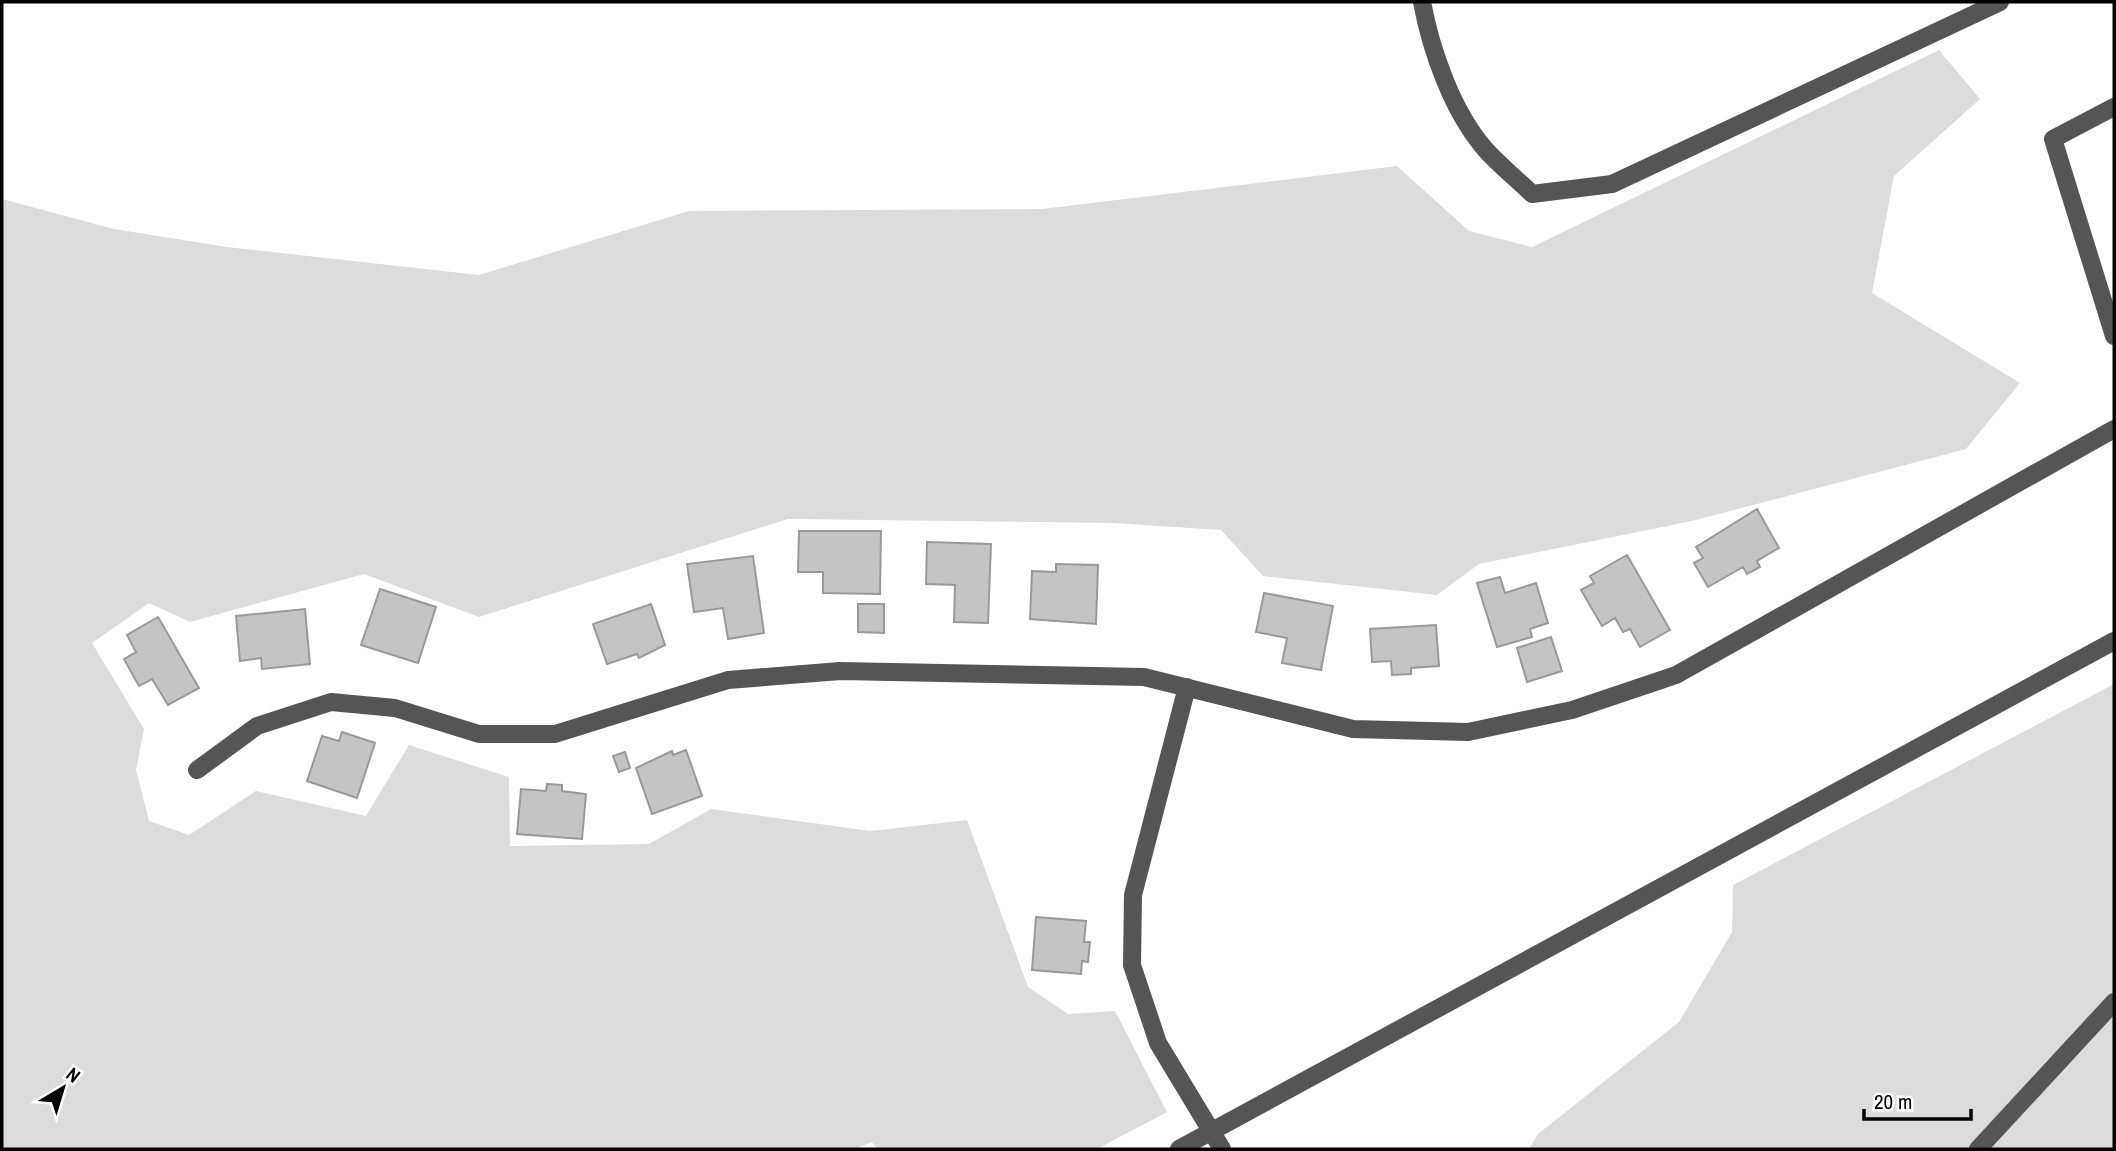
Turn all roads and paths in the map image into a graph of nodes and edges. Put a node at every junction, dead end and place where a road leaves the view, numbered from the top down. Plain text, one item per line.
1 (1422, 2) edge
2 (2000, 2) edge
3 (2114, 107) edge
4 (2114, 336) edge
5 (2114, 429) edge
6 (2114, 641) edge
7 (1187, 687) junction
8 (197, 770) dead end
9 (2114, 1002) edge
10 (1212, 1131) junction
11 (1179, 1149) edge
12 (1222, 1149) edge
13 (1979, 1149) edge

1 - 2 street
3 - 4 street
5 - 7 street
6 - 10 street
7 - 8 street
7 - 10 street
9 - 13 street
10 - 11 street
10 - 12 street

